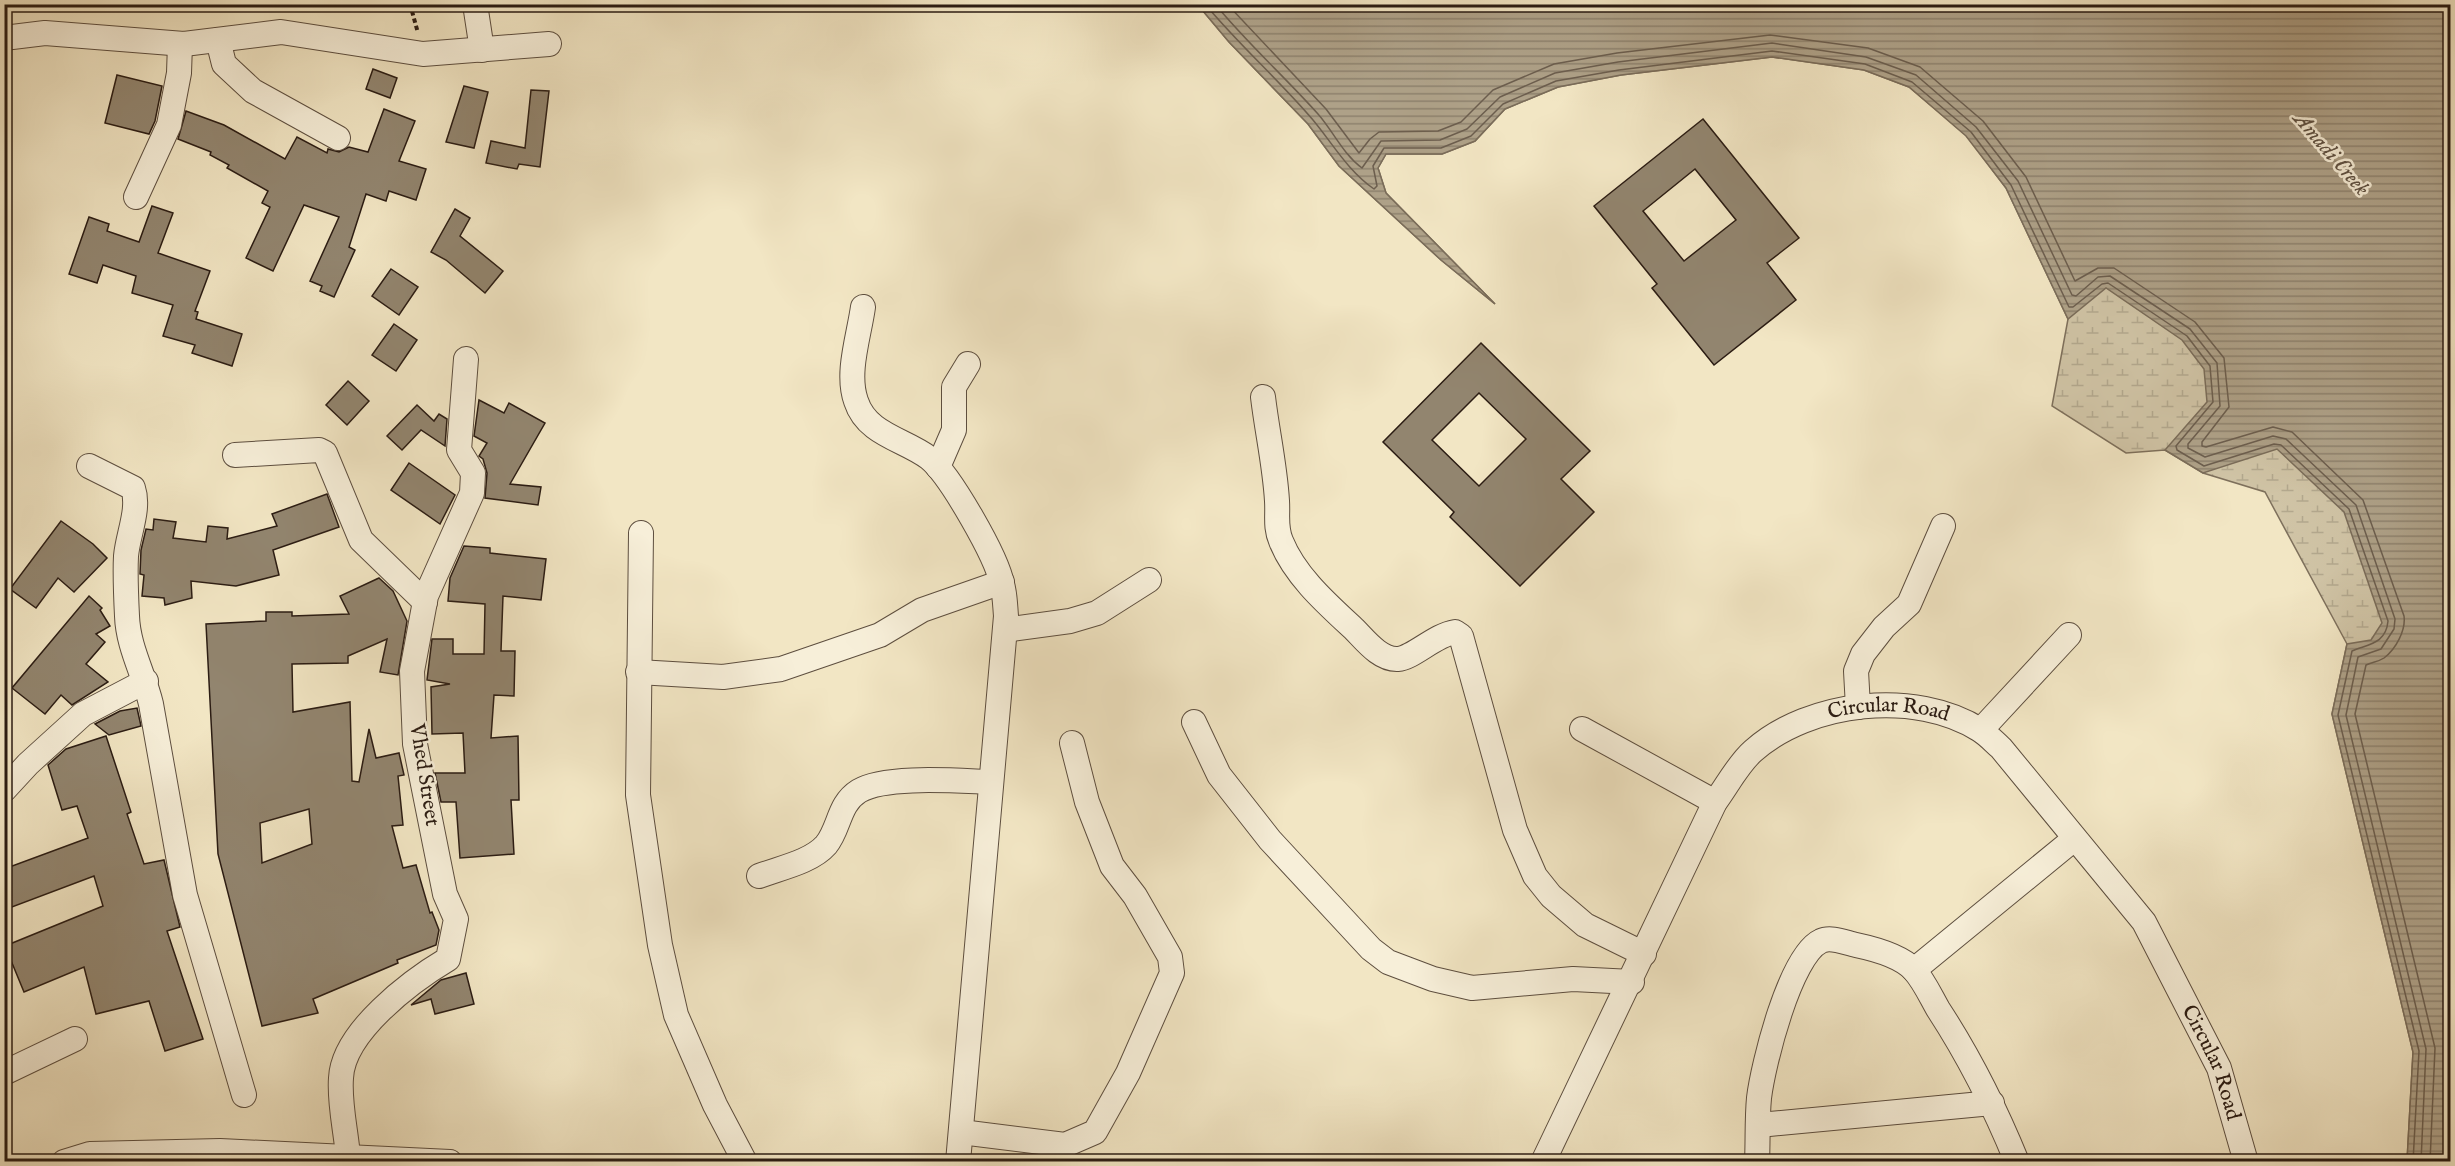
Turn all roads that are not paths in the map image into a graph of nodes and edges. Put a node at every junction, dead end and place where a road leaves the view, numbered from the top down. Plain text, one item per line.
1 (475, 4) edge
2 (4, 38) edge
3 (218, 40) junction
4 (180, 44) junction
5 (549, 44) dead end
6 (482, 50) junction
7 (338, 138) dead end
8 (136, 196) dead end
9 (863, 307) dead end
10 (466, 359) dead end
11 (968, 364) dead end
12 (1263, 397) dead end
13 (234, 455) dead end
14 (89, 466) dead end
15 (938, 467) junction
16 (1943, 526) dead end
17 (641, 532) dead end
18 (1149, 580) dead end
19 (1002, 582) junction
20 (425, 602) junction
21 (1005, 630) junction
22 (2069, 635) dead end
23 (638, 672) junction
24 (146, 681) junction
25 (1858, 707) junction
26 (1194, 722) dead end
27 (1582, 729) dead end
28 (1981, 730) junction
29 (1072, 743) dead end
30 (991, 782) junction
31 (4, 790) edge
32 (1715, 802) junction
33 (2074, 839) junction
34 (759, 876) dead end
35 (1644, 954) junction
36 (1914, 970) junction
37 (1632, 982) junction
38 (75, 1039) dead end
39 (4, 1073) edge
40 (244, 1095) dead end
41 (1992, 1102) junction
42 (1759, 1125) junction
43 (961, 1132) junction
44 (348, 1156) junction
45 (64, 1161) edge
46 (450, 1161) edge
47 (745, 1161) edge
48 (958, 1161) edge
49 (1544, 1161) edge
50 (1757, 1161) edge
51 (2017, 1161) edge
52 (2246, 1161) edge

1 - 6 street
2 - 4 street
3 - 4 street
3 - 6 street
3 - 7 street
4 - 8 street
5 - 6 street
9 - 15 street
10 - 20 street, Vhed Street
11 - 15 street
12 - 35 street
13 - 20 street
14 - 24 street
15 - 19 street
16 - 25 street
17 - 23 street
18 - 21 street
19 - 21 street
19 - 23 street
20 - 44 street, Vhed Street
21 - 30 street
22 - 28 street
23 - 47 street
24 - 31 street
24 - 40 street
25 - 28 street, Circular Road
25 - 32 street, Circular Road
26 - 37 street
27 - 32 street
28 - 33 street, Circular Road
29 - 43 street
30 - 34 street
30 - 43 street
32 - 35 street, Circular Road
33 - 36 street
33 - 52 street, Circular Road
35 - 37 street, Circular Road
36 - 41 street
36 - 42 street
37 - 49 street, Circular Road
38 - 39 street
41 - 42 street
41 - 51 street
42 - 50 street
43 - 48 street
44 - 45 street
44 - 46 street

